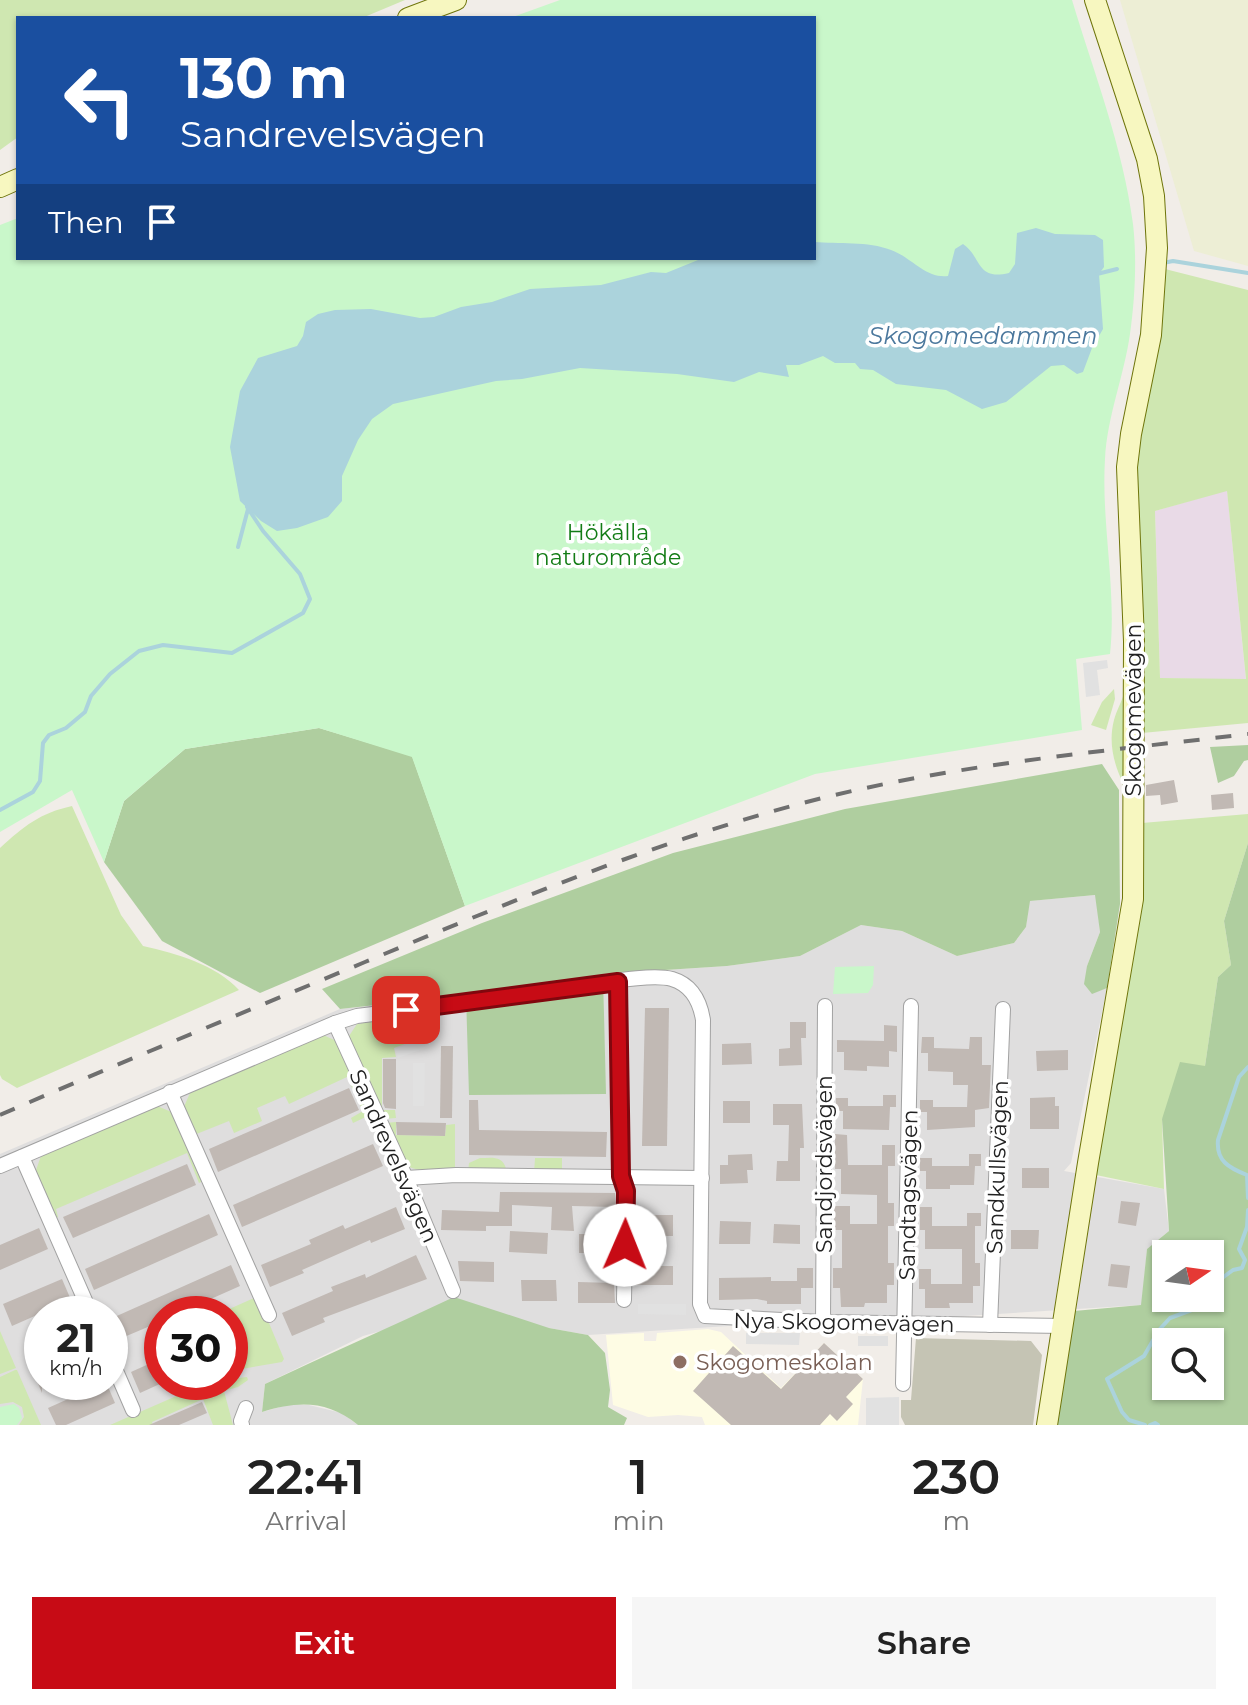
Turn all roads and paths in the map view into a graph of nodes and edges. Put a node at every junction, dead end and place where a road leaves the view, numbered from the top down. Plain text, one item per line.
1 (456, 0) edge
2 (1095, 0) edge
3 (413, 16) edge
4 (618, 982) junction
5 (825, 1006) dead end
6 (911, 1006) dead end
7 (1003, 1009) dead end
8 (335, 1023) junction
9 (170, 1092) junction
10 (22, 1157) junction
11 (0, 1166) edge
12 (621, 1176) junction
13 (406, 1178) junction
14 (702, 1178) junction
15 (453, 1291) dead end
16 (83, 1296) edge
17 (624, 1300) dead end
18 (269, 1315) dead end
19 (823, 1322) junction
20 (906, 1323) junction
21 (990, 1325) junction
22 (1062, 1326) junction
23 (903, 1384) dead end
24 (128, 1398) edge
25 (246, 1408) dead end
26 (133, 1410) dead end
27 (242, 1425) edge
28 (1047, 1425) edge

1 - 3 street
2 - 22 street, Skogomevägen
4 - 8 street
4 - 12 street
4 - 14 street, Nya Skogomevägen
5 - 19 street, Sandjordsvägen
6 - 20 street, Sandtagsvägen
7 - 21 street, Sandkullsvägen
8 - 9 street
8 - 13 street, Sandrevelsvägen
9 - 10 street
9 - 18 street
10 - 11 street
10 - 16 street
12 - 13 street
12 - 14 street
12 - 17 street
13 - 15 street, Sandrevelsvägen
14 - 19 street, Nya Skogomevägen
19 - 20 street, Nya Skogomevägen
20 - 21 street, Nya Skogomevägen
20 - 23 street, Sandtagsvägen
21 - 22 street, Nya Skogomevägen
22 - 28 street, Skogomevägen
24 - 26 street
25 - 27 street

